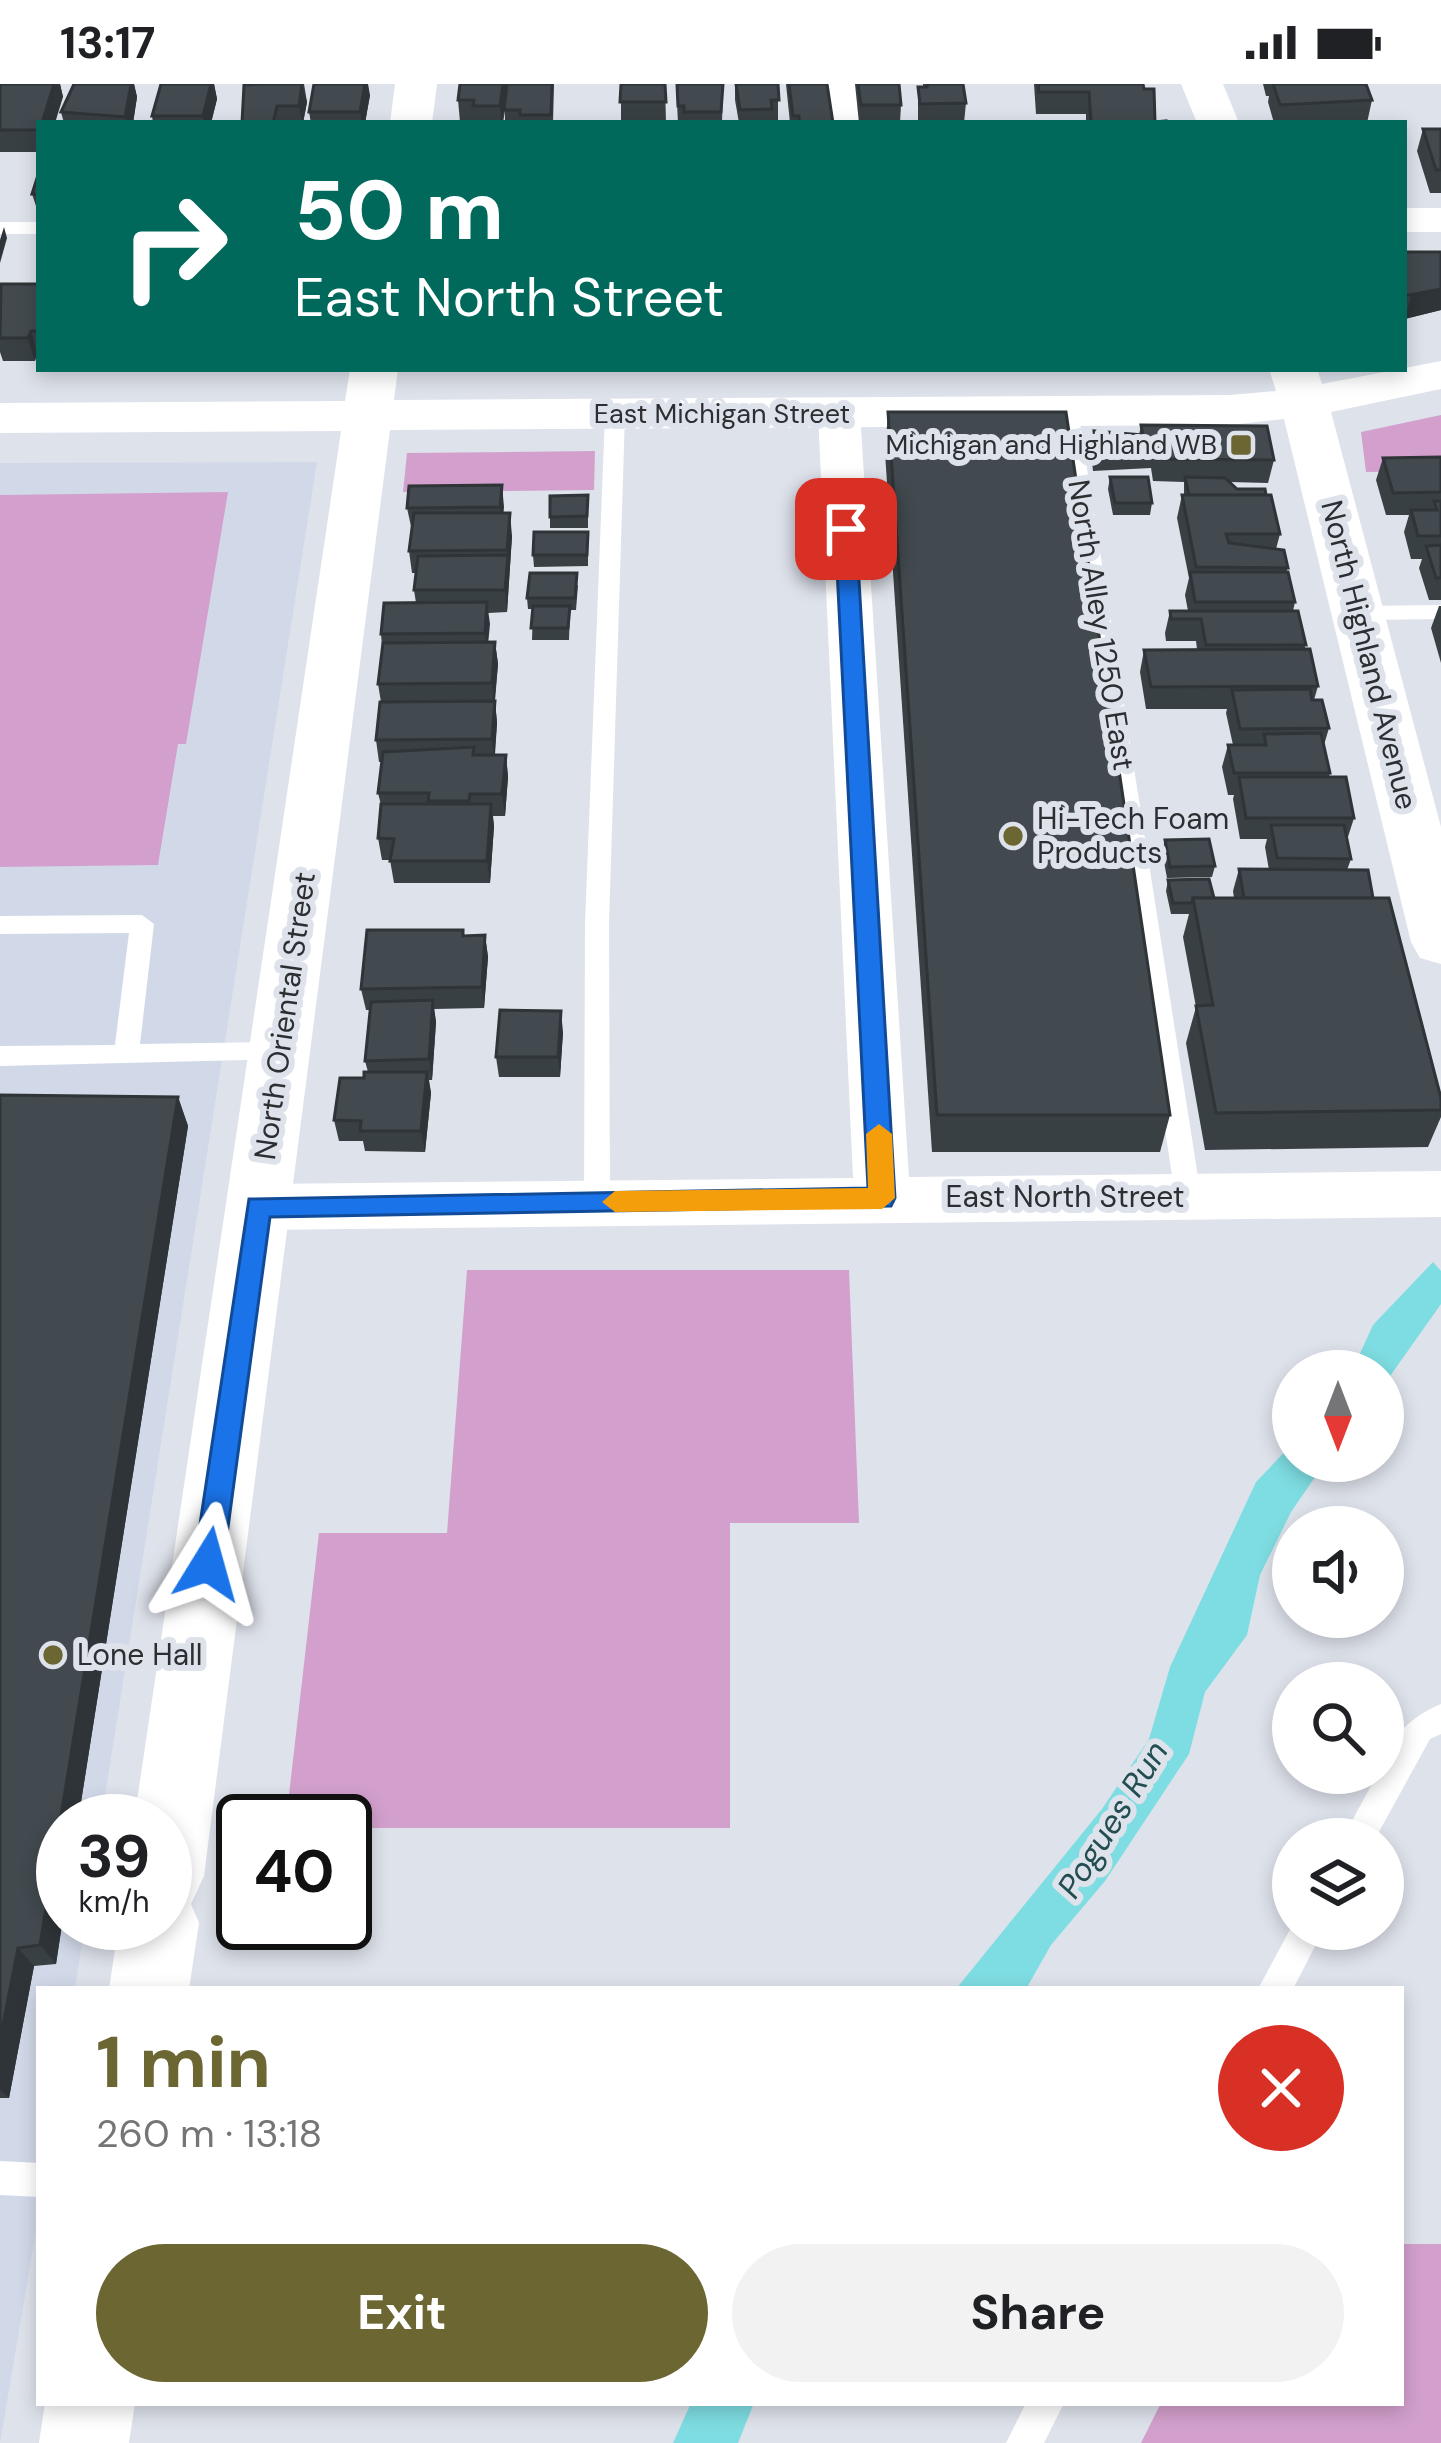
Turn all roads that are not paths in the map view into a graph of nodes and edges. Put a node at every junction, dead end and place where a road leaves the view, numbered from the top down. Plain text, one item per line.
1 (416, 84) edge
2 (843, 84) edge
3 (1202, 84) edge
4 (410, 120) edge
5 (845, 120) edge
6 (1217, 120) edge
7 (1407, 220) edge
8 (1441, 220) edge
9 (0, 228) edge
10 (36, 228) edge
11 (1441, 375) edge
12 (1297, 386) edge
13 (370, 393) edge
14 (1068, 411) junction
15 (839, 413) junction
16 (615, 415) junction
17 (0, 418) edge
18 (1441, 612) edge
19 (1360, 614) junction
20 (0, 925) edge
21 (1441, 942) edge
22 (281, 1052) junction
23 (126, 1054) junction
24 (0, 1056) edge
25 (1441, 1194) edge
26 (1188, 1196) junction
27 (882, 1198) junction
28 (597, 1202) junction
29 (258, 1207) junction
30 (1441, 1719) edge
31 (176, 1794) edge
32 (1370, 1818) edge
33 (154, 1950) edge
34 (1296, 1950) edge
35 (149, 1986) edge
36 (1277, 1986) edge
37 (0, 2178) edge
38 (36, 2180) edge
39 (90, 2406) edge
40 (1044, 2406) edge
41 (84, 2443) edge
42 (1024, 2443) edge

1 - 4 street
2 - 5 street
3 - 6 street
7 - 8 street
9 - 10 lane
11 - 12 street, East Michigan Street
12 - 14 street, East Michigan Street
12 - 19 street, North Highland Avenue
13 - 16 street, East Michigan Street
13 - 17 street, East Michigan Street
13 - 22 street, North Oriental Street
14 - 15 street, East Michigan Street
14 - 26 lane, North Alley 1250 East
15 - 16 street, East Michigan Street
15 - 27 street
16 - 28 lane
18 - 19 lane
19 - 21 street, North Highland Avenue
20 - 23 lane
22 - 23 lane
22 - 29 street, North Oriental Street
23 - 24 lane
25 - 26 street, East North Street
26 - 27 street, East North Street
27 - 28 street, East North Street
28 - 29 street, East North Street
29 - 31 street, North Oriental Street
30 - 32 lane
33 - 35 street
34 - 36 lane
37 - 38 lane
39 - 41 street
40 - 42 lane

